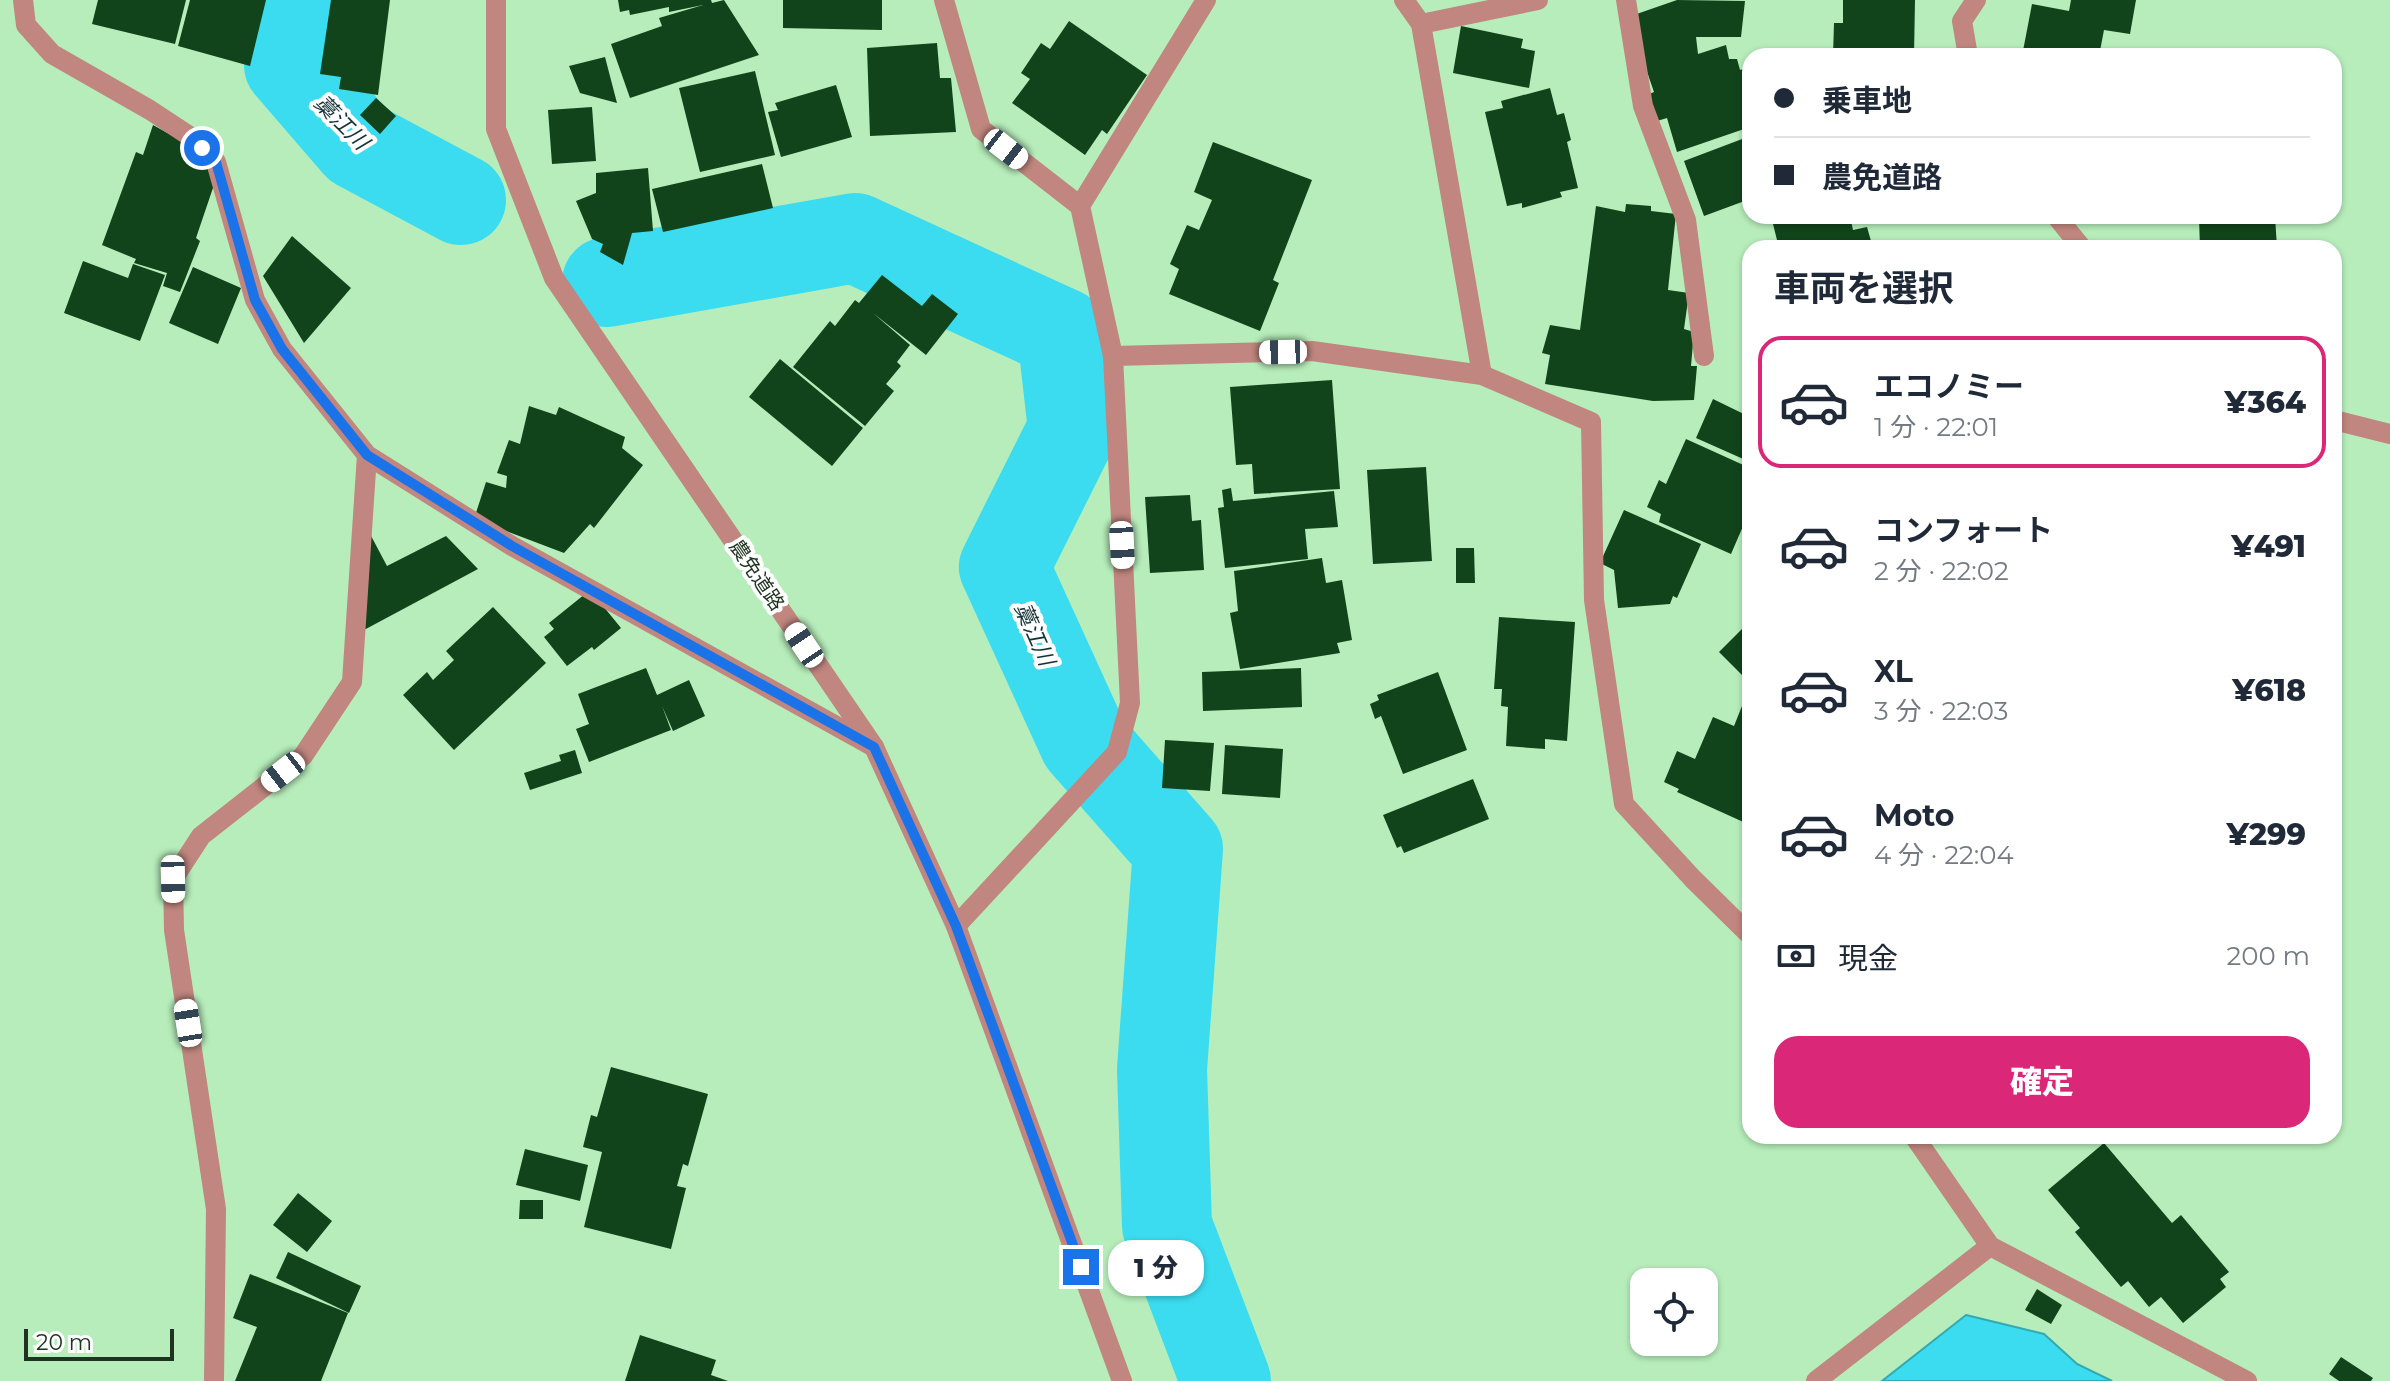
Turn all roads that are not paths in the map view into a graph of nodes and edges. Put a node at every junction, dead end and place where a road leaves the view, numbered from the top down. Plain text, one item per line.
1 (23, 0) edge
2 (496, 0) edge
3 (944, 0) edge
4 (1206, 0) edge
5 (1404, 0) edge
6 (1538, 0) edge
7 (1626, 0) edge
8 (1976, 0) edge
9 (1421, 24) junction
10 (1967, 48) edge
11 (1080, 206) junction
12 (2062, 224) edge
13 (2076, 240) edge
14 (1113, 356) junction
15 (1704, 356) dead end
16 (1482, 375) junction
17 (2342, 422) edge
18 (2390, 434) edge
19 (367, 455) junction
20 (874, 747) junction
21 (956, 926) junction
22 (1742, 927) edge
23 (1920, 1144) edge
24 (1990, 1246) junction
25 (214, 1381) edge
26 (1122, 1381) edge
27 (1816, 1381) edge
28 (2247, 1381) edge

1 - 19 street
2 - 20 street, 農免道路
3 - 11 street
4 - 11 street
5 - 9 street
6 - 9 street
7 - 15 street
8 - 10 street
9 - 16 street
11 - 14 street
12 - 13 street
14 - 16 street
14 - 21 street
16 - 22 street
17 - 18 street
19 - 20 street
19 - 25 street
20 - 21 street, 農免道路
21 - 26 street, 農免道路
23 - 24 street
24 - 27 street
24 - 28 street

